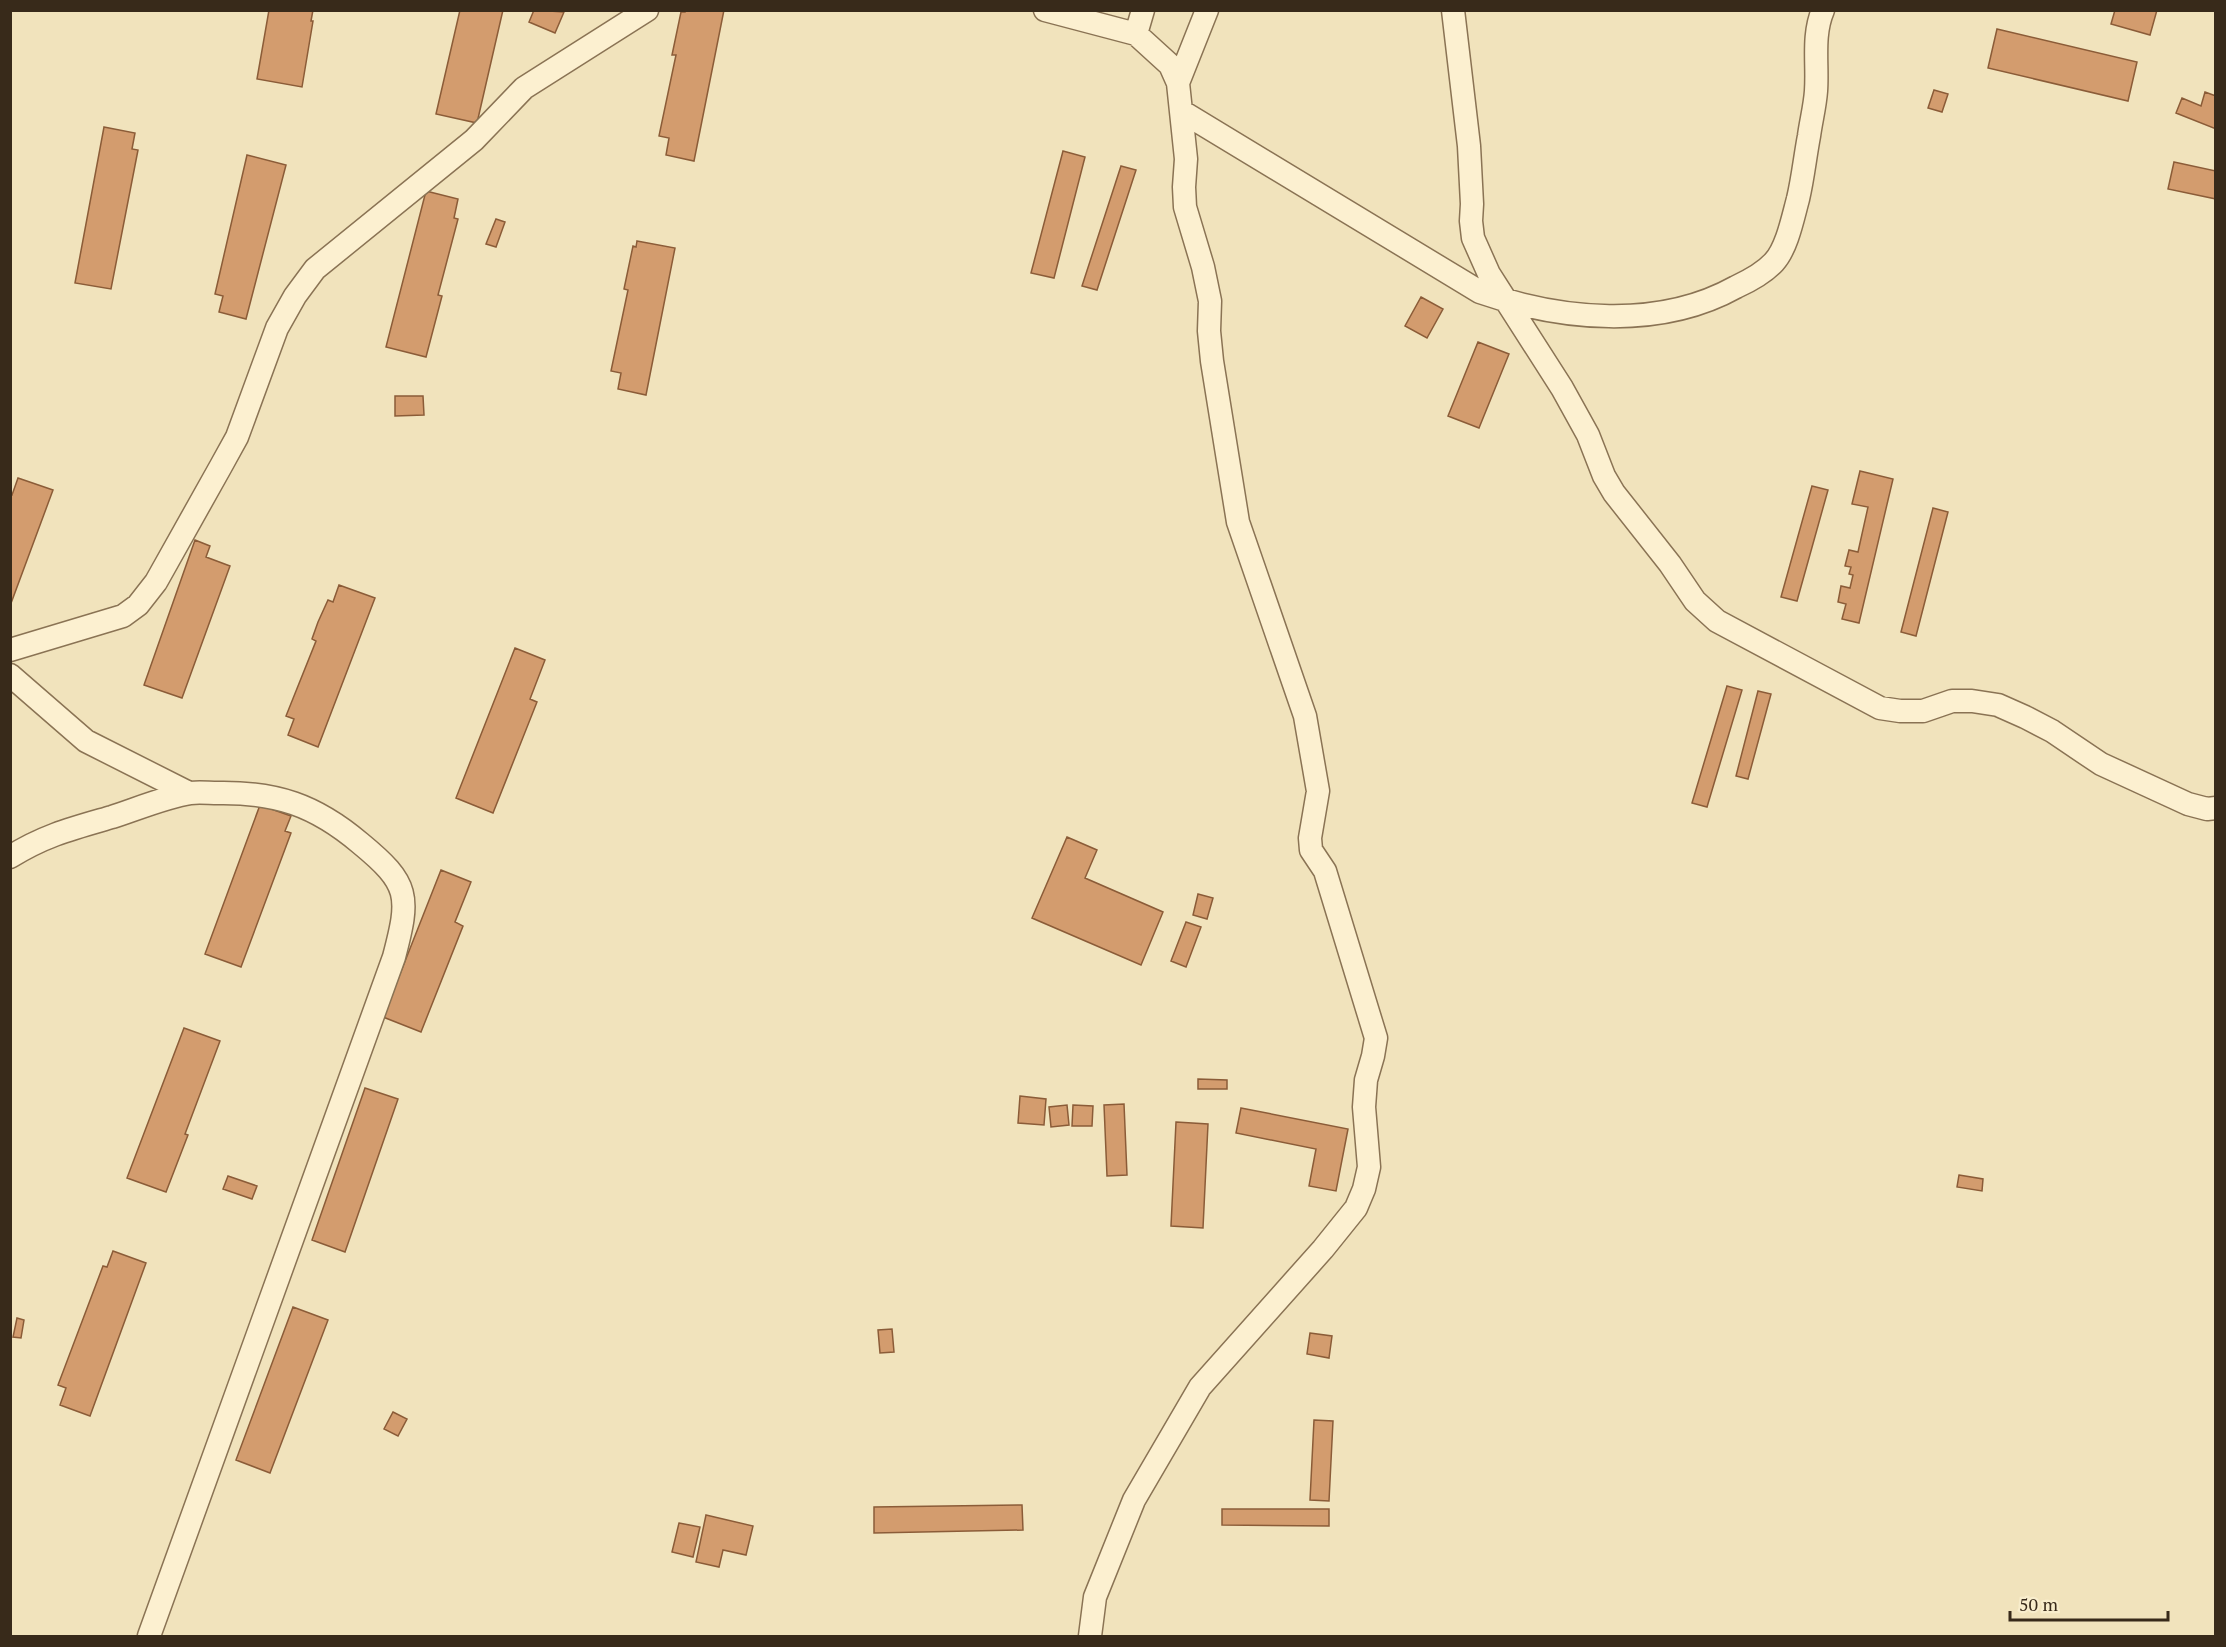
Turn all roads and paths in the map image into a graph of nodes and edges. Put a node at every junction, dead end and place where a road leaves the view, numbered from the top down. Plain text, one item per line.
1 (647, 10) edge
2 (1045, 10) edge
3 (1143, 10) edge
4 (1207, 10) edge
5 (1453, 10) edge
6 (1823, 10) edge
7 (1088, 16) edge
8 (1136, 34) junction
9 (1178, 83) junction
10 (1181, 111) junction
11 (1505, 301) junction
12 (10, 650) edge
13 (10, 675) edge
14 (189, 793) junction
15 (2216, 808) edge
16 (10, 857) edge
17 (150, 1636) edge
18 (1090, 1636) edge

1 - 12 street
2 - 7 street
3 - 8 street
4 - 9 street
5 - 11 street
6 - 11 street
7 - 8 street
8 - 9 street
9 - 10 street
10 - 11 street
10 - 18 street
11 - 15 street
13 - 14 street
14 - 16 street
14 - 17 street

